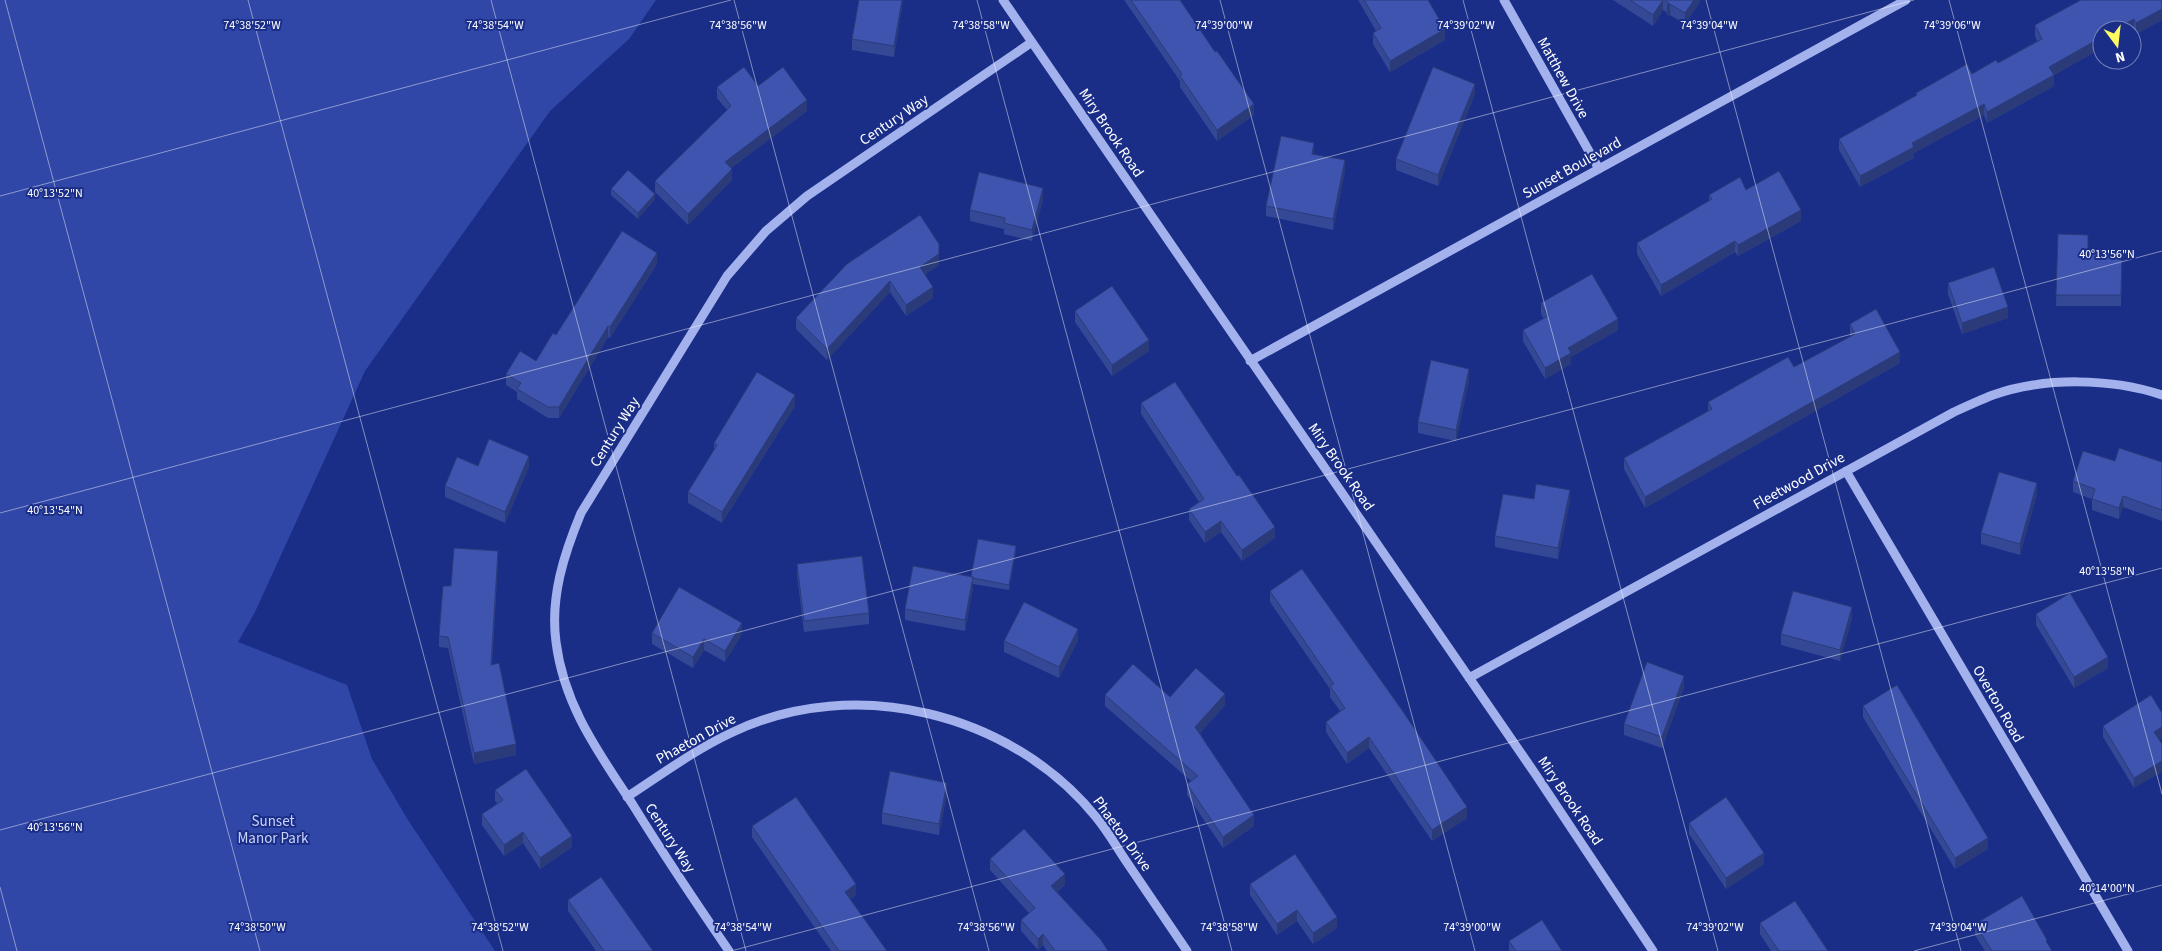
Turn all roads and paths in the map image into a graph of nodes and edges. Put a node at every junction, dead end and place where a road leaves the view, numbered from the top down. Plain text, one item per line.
1 (1003, 0) edge
2 (1504, 0) edge
3 (1906, 0) edge
4 (1032, 42) junction
5 (1599, 169) junction
6 (1250, 360) junction
7 (2162, 395) edge
8 (1846, 471) junction
9 (1469, 678) junction
10 (627, 797) junction
11 (730, 951) edge
12 (1187, 951) edge
13 (1653, 951) edge
14 (2128, 951) edge

1 - 4 street, Miry Brook Road
2 - 5 street, Matthew Drive
3 - 5 street, Sunset Boulevard
4 - 6 street, Miry Brook Road
4 - 10 street, Century Way
5 - 6 street, Sunset Boulevard
6 - 9 street, Miry Brook Road
7 - 8 street, Fleetwood Drive
8 - 9 street, Fleetwood Drive
8 - 14 street, Overton Road
9 - 13 street, Miry Brook Road
10 - 11 street, Century Way
10 - 12 street, Phaeton Drive

